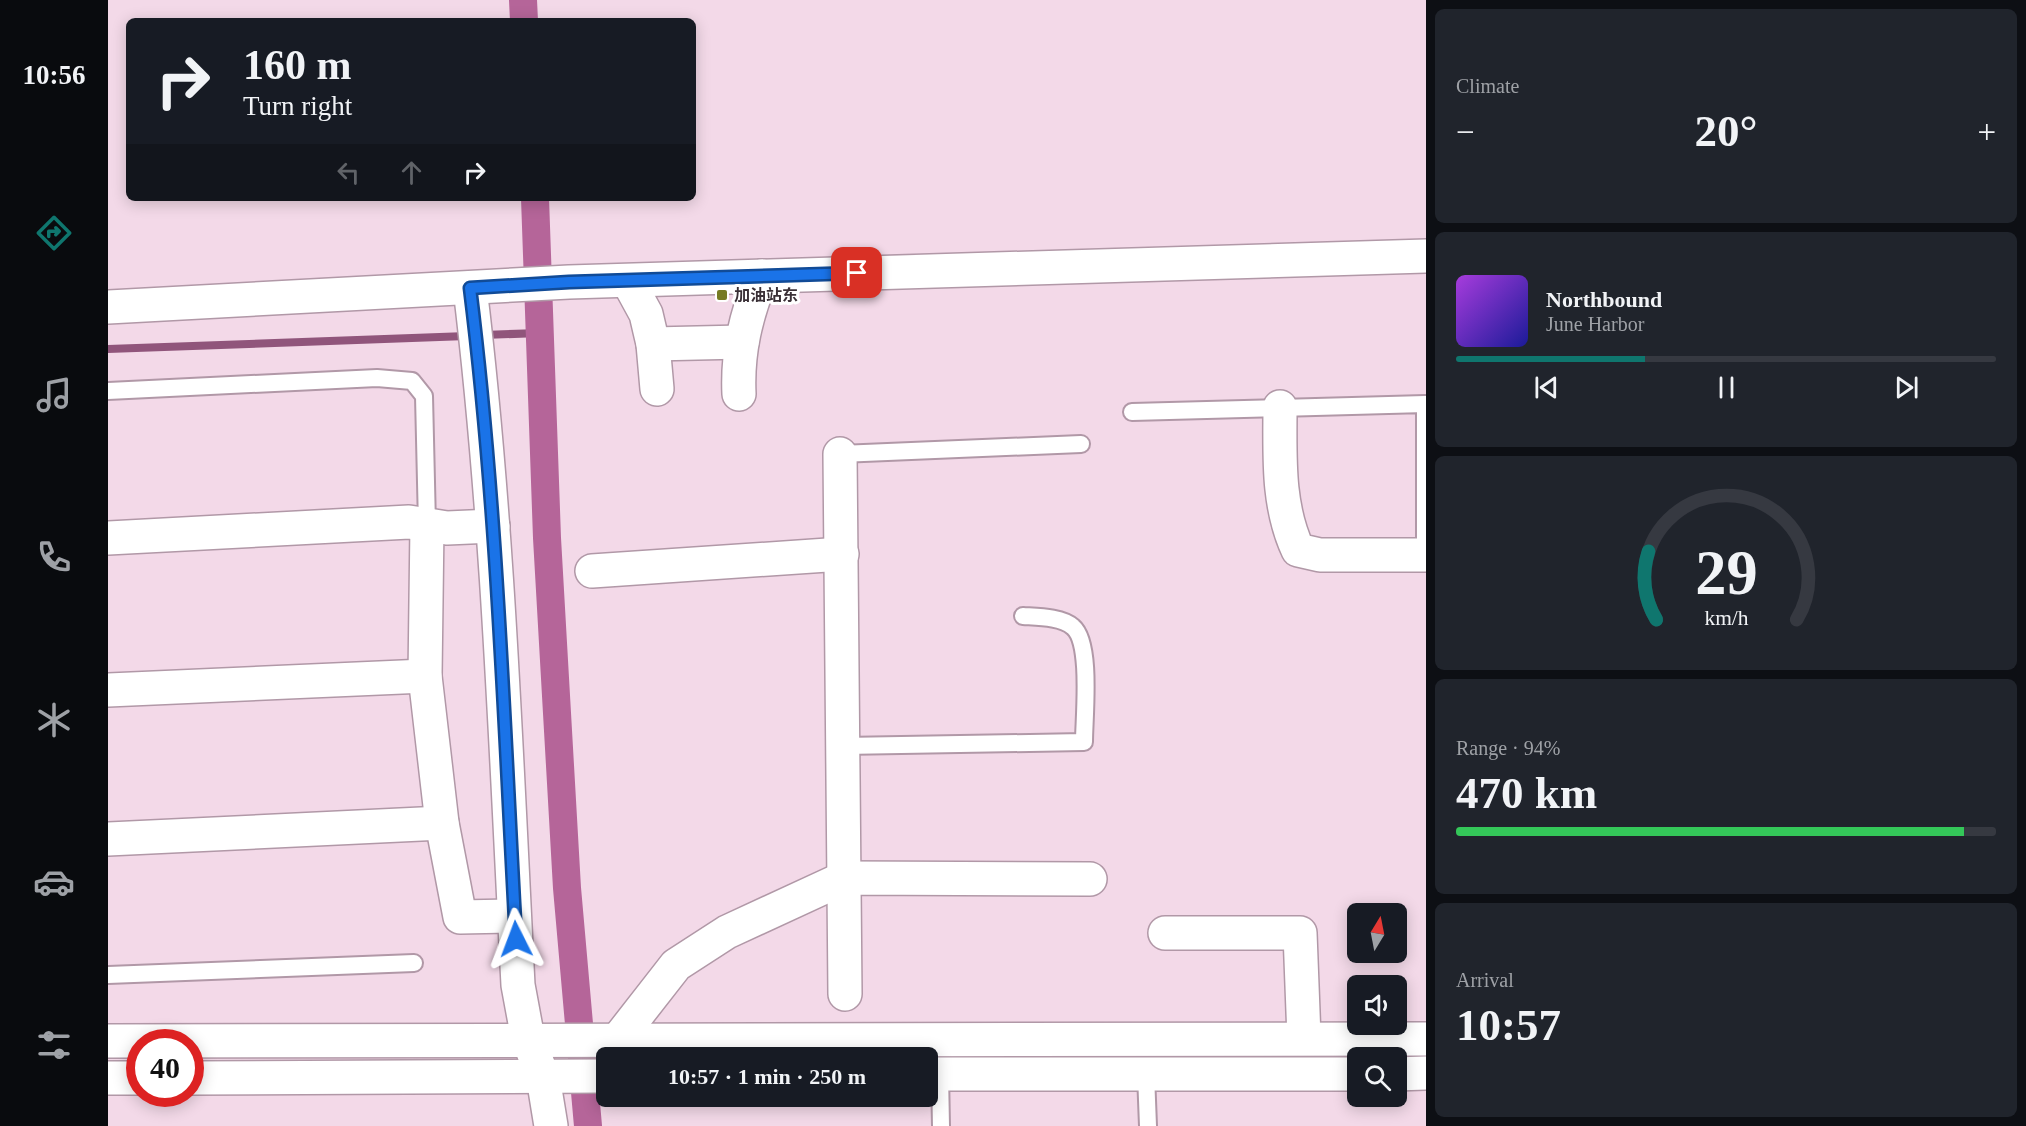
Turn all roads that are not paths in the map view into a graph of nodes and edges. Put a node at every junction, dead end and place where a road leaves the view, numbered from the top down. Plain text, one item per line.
1 (1426, 256) edge
2 (762, 276) junction
3 (628, 281) junction
4 (470, 288) junction
5 (108, 307) edge
6 (742, 342) junction
7 (653, 344) junction
8 (657, 389) dead end
9 (108, 391) edge
10 (739, 394) dead end
11 (1280, 407) junction
12 (1132, 412) dead end
13 (1081, 444) dead end
14 (840, 454) joint
15 (427, 525) junction
16 (493, 526) junction
17 (108, 538) edge
18 (842, 554) junction
19 (1426, 555) edge
20 (592, 571) dead end
21 (1023, 615) dead end
22 (425, 676) junction
23 (108, 690) edge
24 (843, 746) junction
25 (442, 823) junction
26 (108, 839) edge
27 (844, 878) junction
28 (1090, 879) dead end
29 (514, 916) junction
30 (1165, 933) dead end
31 (414, 963) dead end
32 (108, 975) edge
33 (845, 994) dead end
34 (1304, 1038) junction
35 (1426, 1038) edge
36 (528, 1039) junction
37 (108, 1041) edge
38 (613, 1045) edge
39 (1426, 1073) edge
40 (938, 1074) edge
41 (1146, 1074) junction
42 (1347, 1074) edge
43 (1407, 1074) edge
44 (596, 1076) edge
45 (554, 1077) junction
46 (108, 1078) edge
47 (126, 1078) edge
48 (204, 1078) edge
49 (938, 1104) edge
50 (551, 1126) edge
51 (941, 1126) edge
52 (1148, 1126) edge

1 - 2 street
2 - 3 street
2 - 6 street
3 - 4 street
3 - 7 street
4 - 5 street
4 - 16 street
6 - 7 street
6 - 10 street
7 - 8 street
9 - 15 lane
11 - 12 lane
11 - 19 street
11 - 19 lane
13 - 14 lane
14 - 18 street
15 - 16 street
15 - 17 street
15 - 22 street
16 - 29 street
18 - 20 street
18 - 24 street
21 - 24 lane
22 - 23 street
22 - 25 street
24 - 27 street
25 - 26 street
25 - 29 street
27 - 28 street
27 - 33 street
27 - 38 street
29 - 36 street
30 - 34 street
31 - 32 lane
34 - 35 street
34 - 38 street
36 - 37 street
36 - 38 street
36 - 45 street
39 - 43 street
40 - 41 street
41 - 42 street
41 - 52 lane
44 - 45 street
45 - 48 street
45 - 50 street
46 - 47 street
49 - 51 lane

